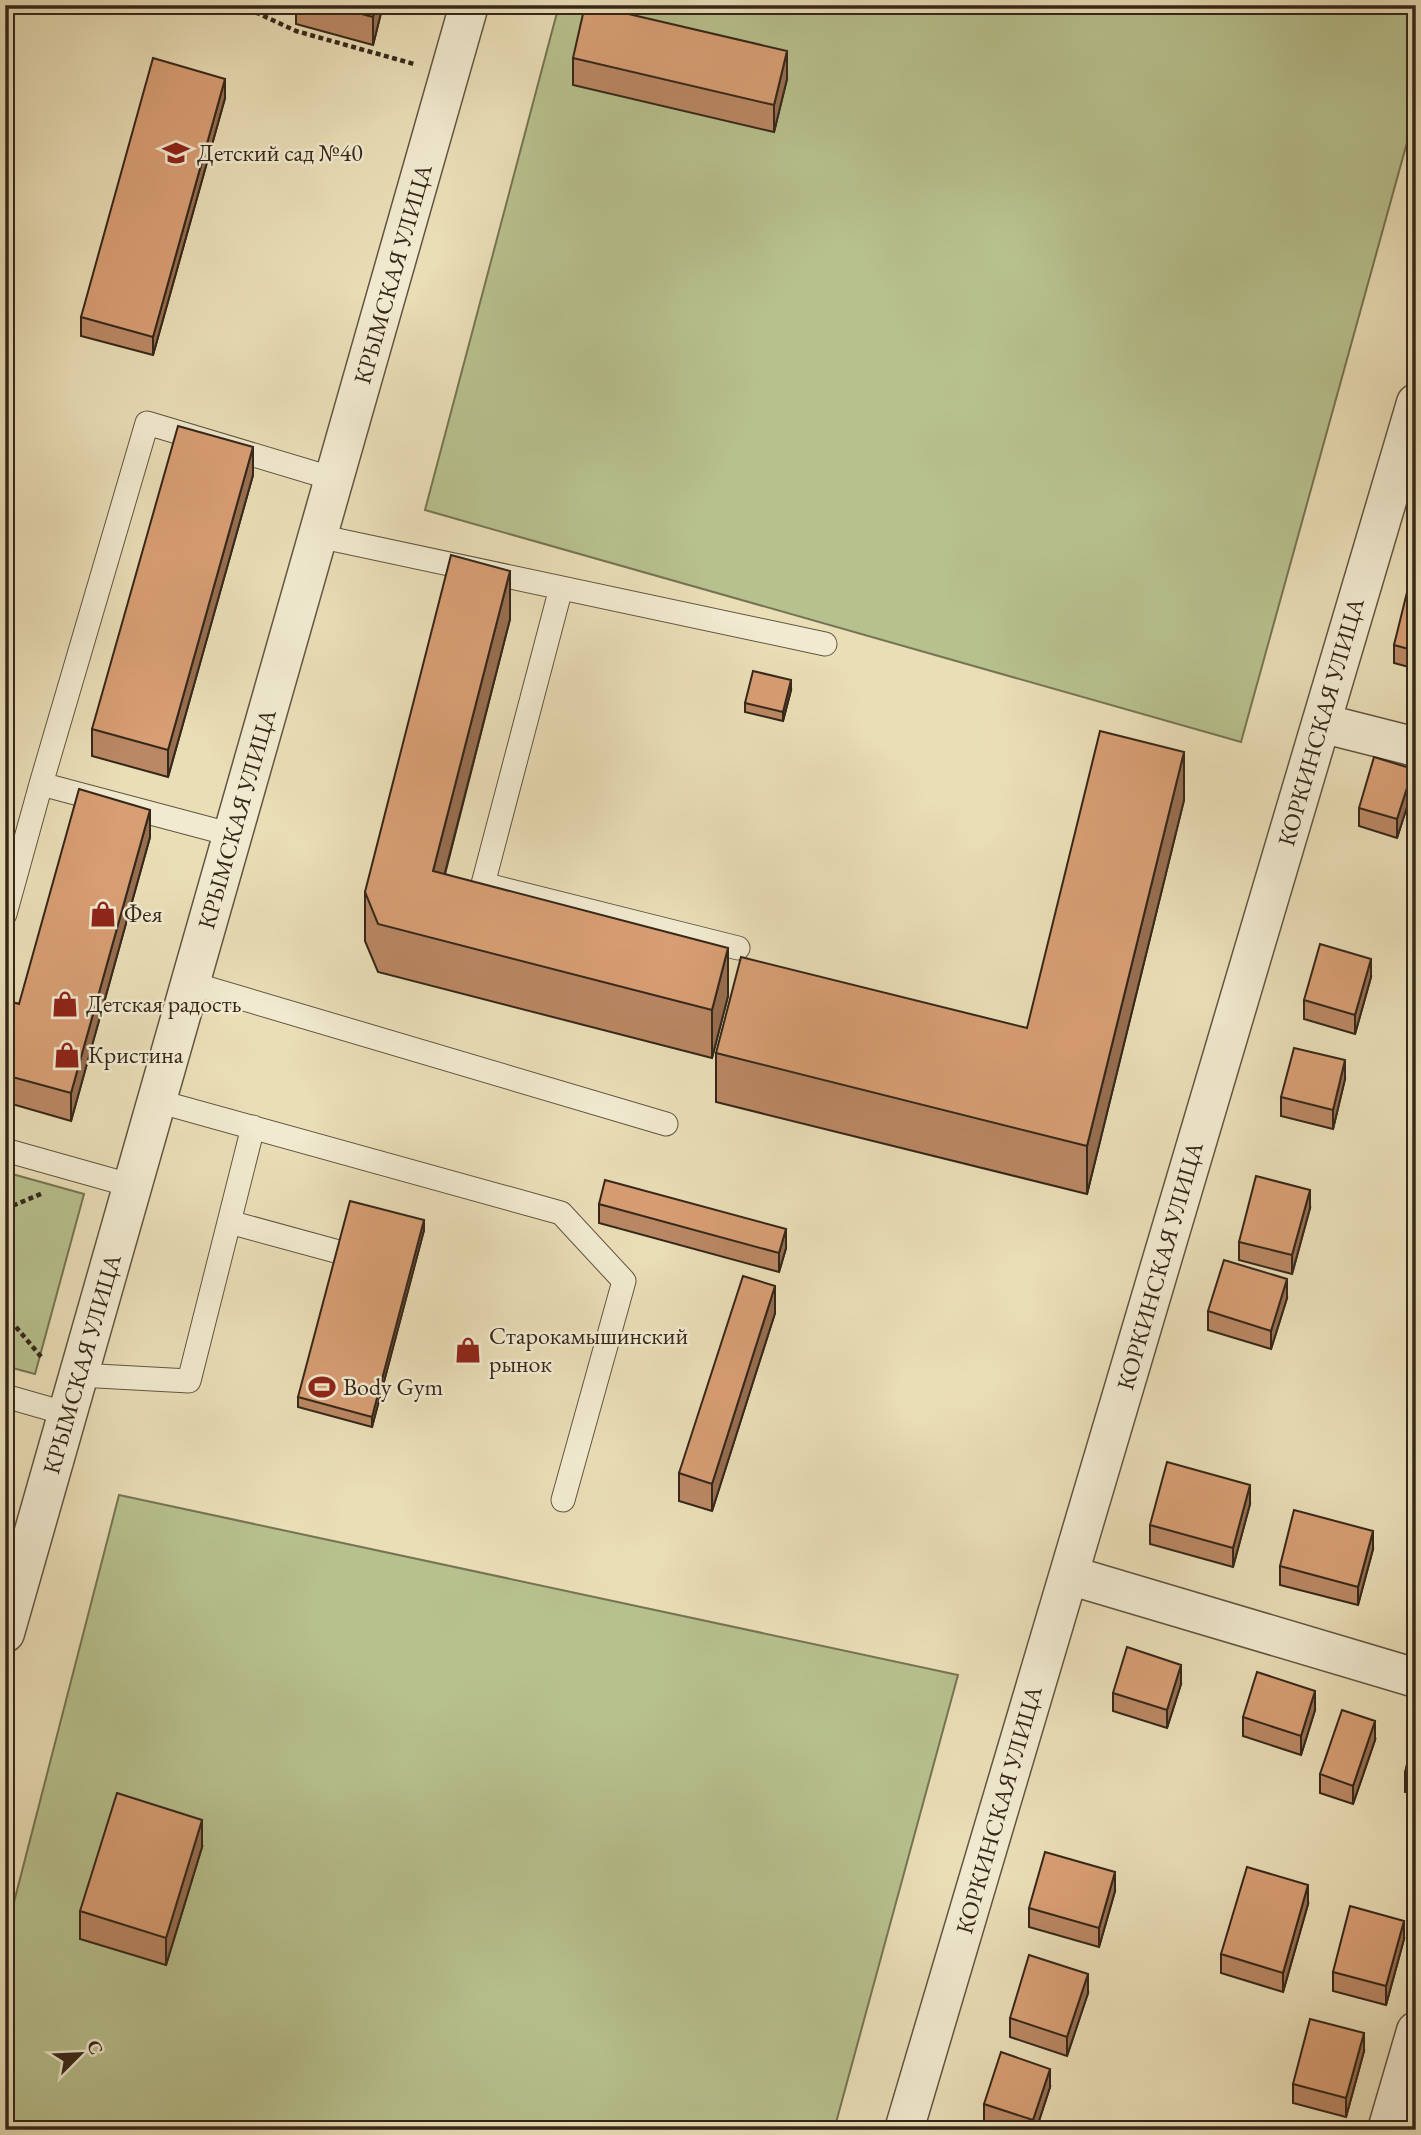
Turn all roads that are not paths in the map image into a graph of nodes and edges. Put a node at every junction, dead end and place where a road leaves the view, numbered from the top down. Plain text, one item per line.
1 (469, 5) edge
2 (1416, 402) edge
3 (334, 478) junction
4 (318, 536) junction
5 (561, 588) junction
6 (825, 644) dead end
7 (1321, 723) junction
8 (1416, 747) edge
9 (41, 784) junction
10 (233, 835) junction
11 (5, 914) edge
12 (738, 948) dead end
13 (190, 983) junction
14 (157, 1101) junction
15 (666, 1124) dead end
16 (253, 1127) junction
17 (5, 1150) edge
18 (133, 1186) junction
19 (229, 1222) junction
20 (339, 1252) edge
21 (73, 1394) junction
22 (5, 1396) edge
23 (563, 1500) dead end
24 (1069, 1575) junction
25 (5, 1633) edge
26 (1416, 1678) edge
27 (1416, 2031) edge
28 (905, 2130) edge
29 (1387, 2130) edge

1 - 3 street, КРЫМСКАЯ УЛИЦА
2 - 7 street, КОРКИНСКАЯ УЛИЦА
3 - 4 street, КРЫМСКАЯ УЛИЦА
3 - 9 lane
4 - 5 lane
4 - 10 street, КРЫМСКАЯ УЛИЦА
5 - 6 lane
5 - 12 lane
7 - 8 street
7 - 24 street, КОРКИНСКАЯ УЛИЦА
9 - 10 lane
9 - 11 lane
10 - 13 street, КРЫМСКАЯ УЛИЦА
13 - 14 street, КРЫМСКАЯ УЛИЦА
13 - 15 lane
14 - 16 lane
14 - 18 street, КРЫМСКАЯ УЛИЦА
16 - 19 lane
16 - 23 lane
17 - 18 lane
18 - 21 street, КРЫМСКАЯ УЛИЦА
19 - 20 lane
19 - 21 lane
21 - 22 lane
21 - 25 street, КРЫМСКАЯ УЛИЦА
24 - 26 street
24 - 28 street, КОРКИНСКАЯ УЛИЦА
27 - 29 street

